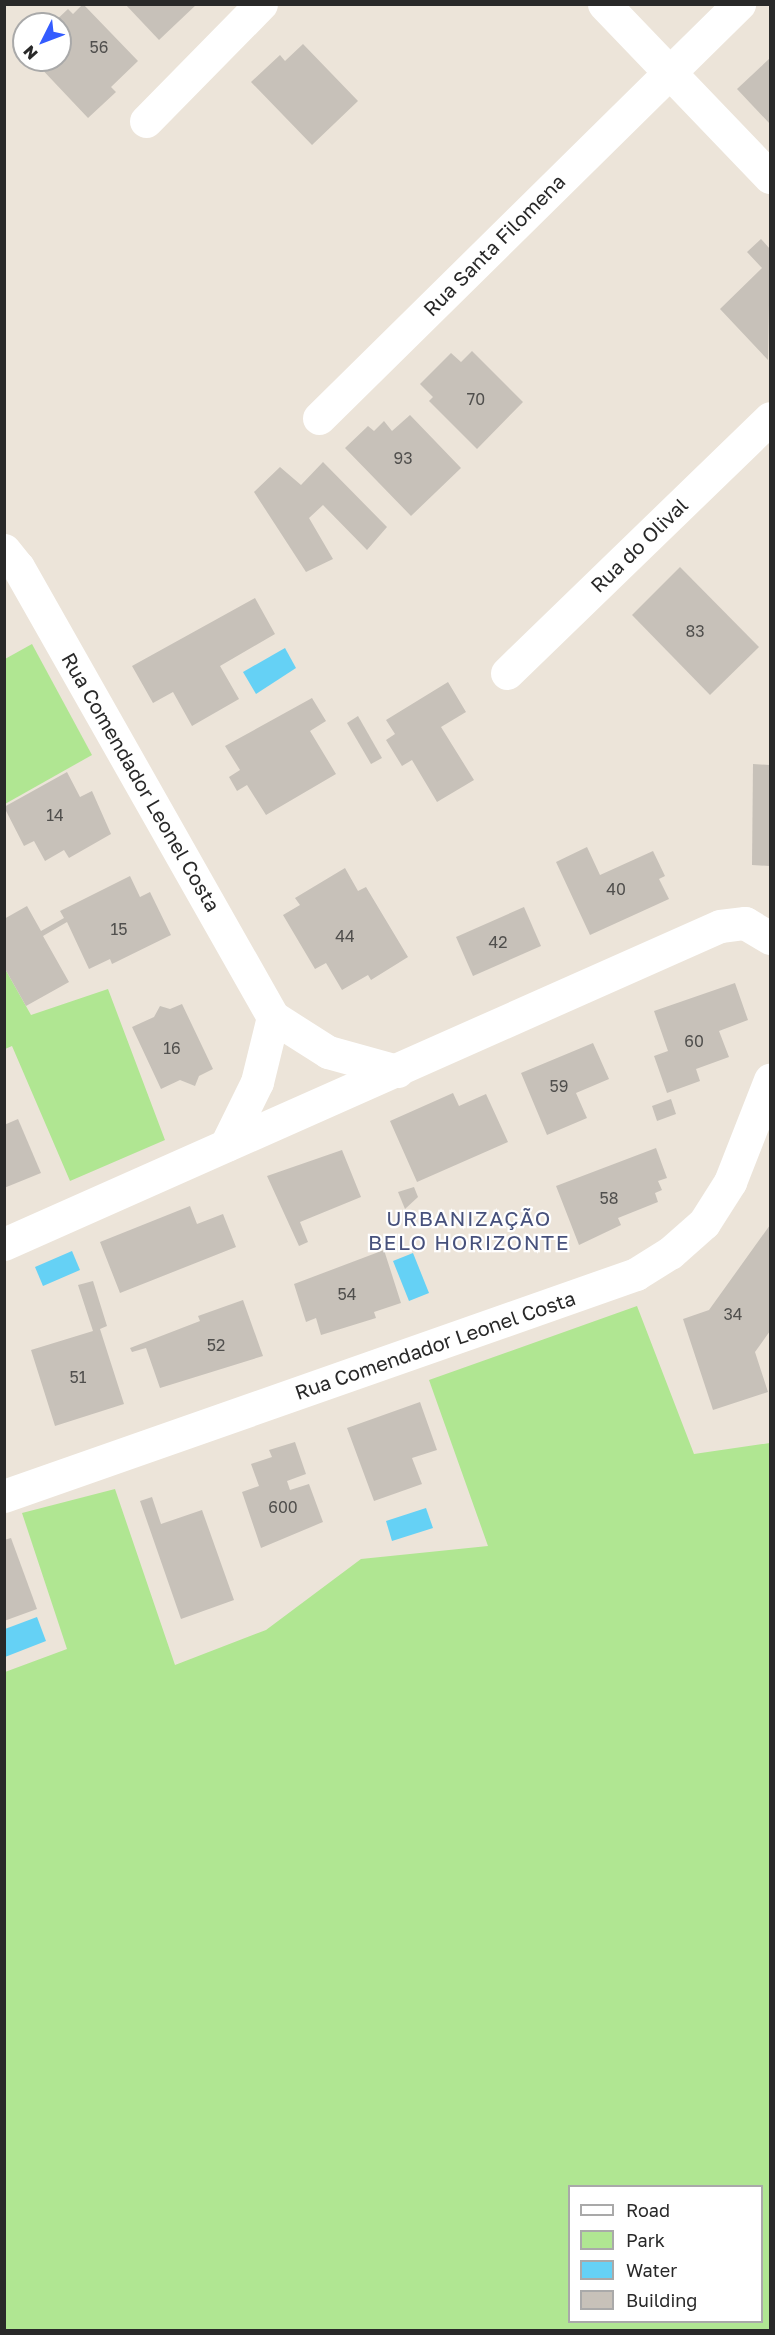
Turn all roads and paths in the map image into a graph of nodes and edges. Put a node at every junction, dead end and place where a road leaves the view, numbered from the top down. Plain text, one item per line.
1 (261, 4) edge
2 (604, 4) edge
3 (739, 4) edge
4 (669, 73) junction
5 (146, 121) dead end
6 (771, 177) edge
7 (319, 418) dead end
8 (771, 418) edge
9 (4, 550) edge
10 (507, 673) dead end
11 (771, 938) edge
12 (273, 1017) junction
13 (397, 1071) junction
14 (771, 1080) edge
15 (226, 1145) junction
16 (4, 1244) edge
17 (4, 1496) edge

1 - 5 street
2 - 4 street
3 - 4 street, Rua Santa Filomena
4 - 6 street
4 - 7 street, Rua Santa Filomena
8 - 10 street, Rua do Olival
9 - 12 street, Rua Comendador Leonel Costa
11 - 13 street
12 - 13 street, Rua Comendador Leonel Costa
12 - 15 street
13 - 15 street
14 - 17 street, Rua Comendador Leonel Costa
15 - 16 street

